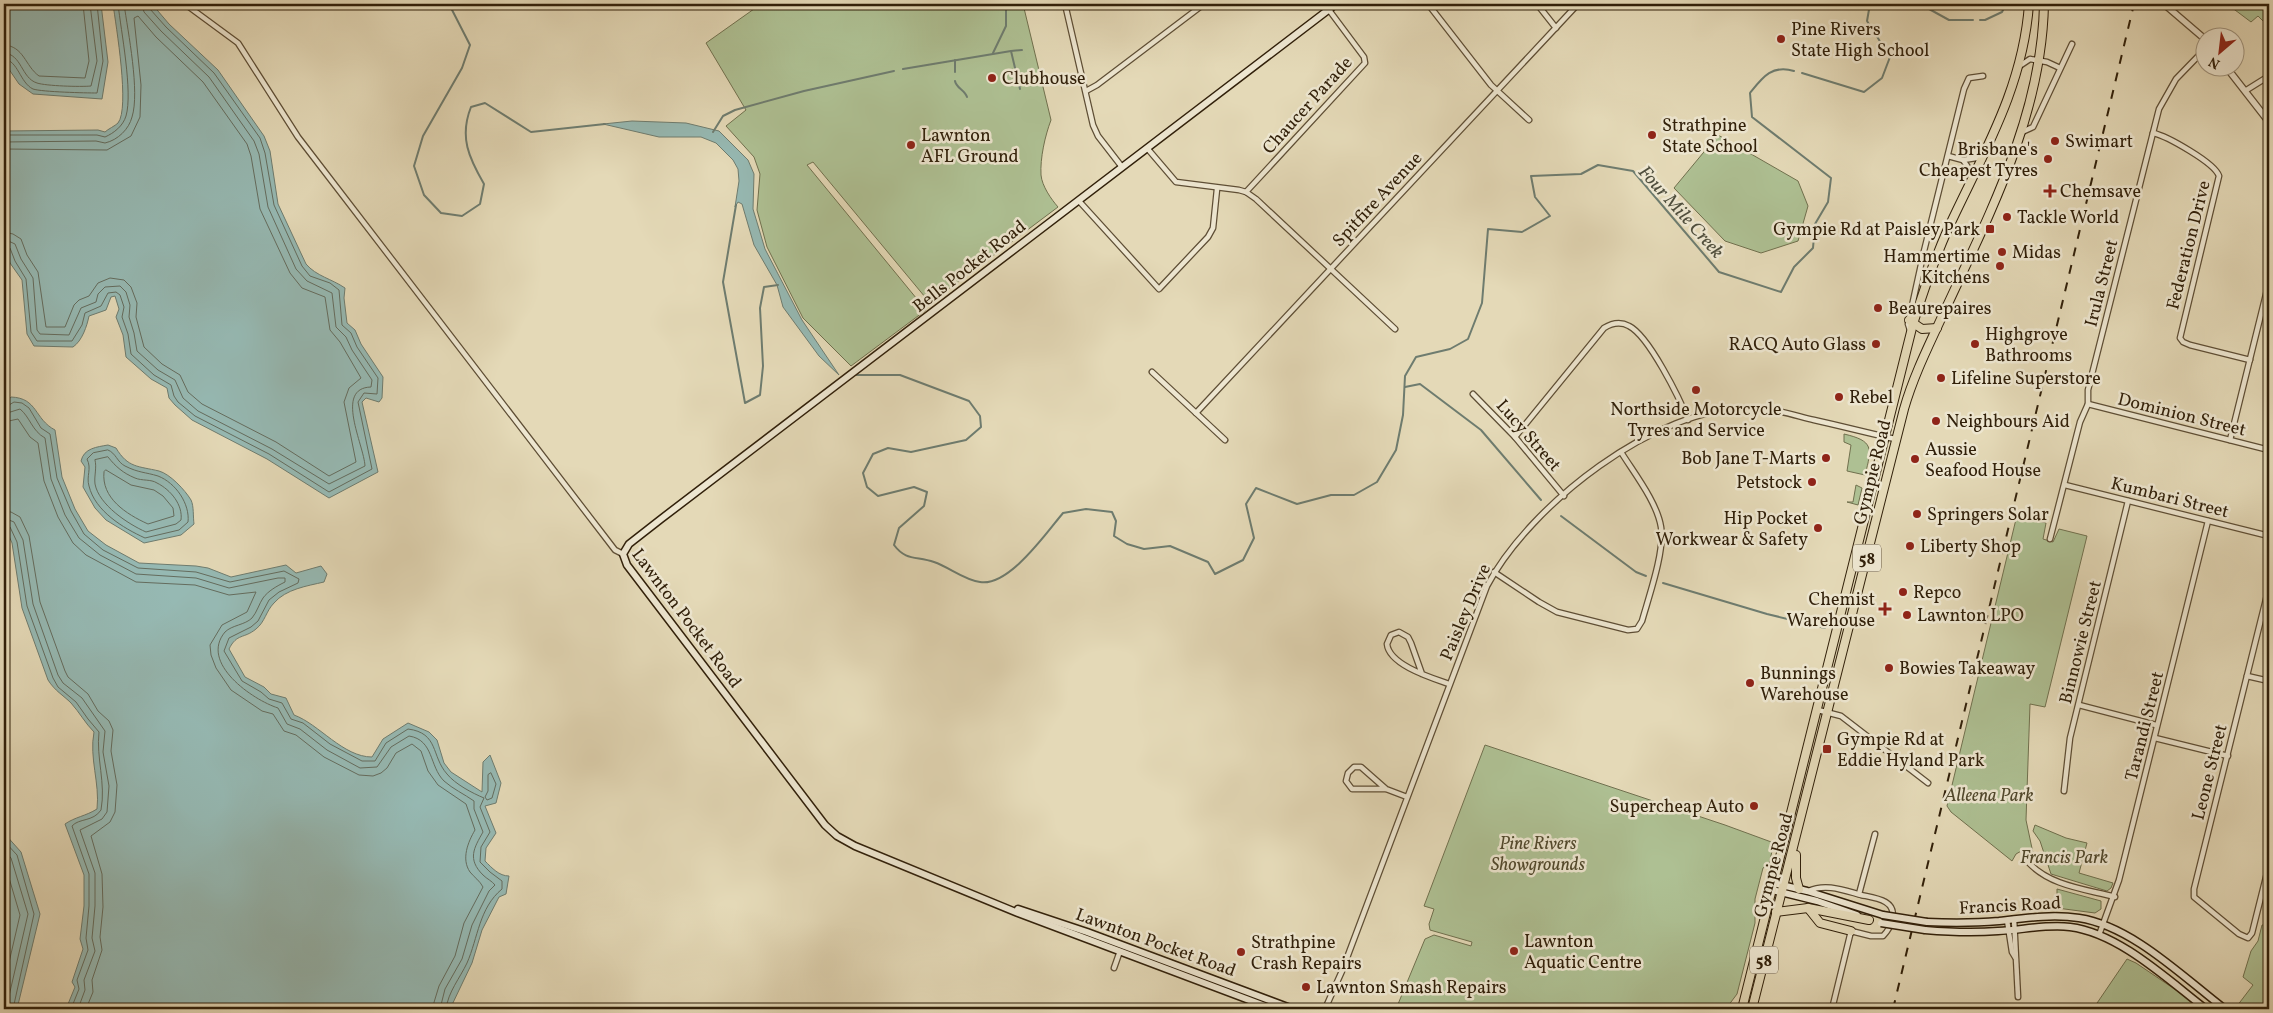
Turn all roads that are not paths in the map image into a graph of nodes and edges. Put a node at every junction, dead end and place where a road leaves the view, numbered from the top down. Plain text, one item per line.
1 (185, 4) edge
2 (1075, 4) edge
3 (1204, 4) edge
4 (1336, 4) edge
5 (1428, 4) edge
6 (1536, 4) edge
7 (1578, 4) edge
8 (2029, 4) edge
9 (2044, 4) edge
10 (2164, 4) edge
11 (1065, 6) edge
12 (1329, 10) junction
13 (1556, 28) junction
14 (2196, 31) edge
15 (2072, 44) dead end
16 (2196, 59) edge
17 (2039, 61) junction
18 (2018, 67) junction
19 (2060, 68) junction
20 (1982, 76) dead end
21 (2269, 76) edge
22 (2235, 78) edge
23 (1086, 91) junction
24 (2245, 91) junction
25 (1497, 92) junction
26 (1529, 120) dead end
27 (2269, 122) edge
28 (2022, 132) junction
29 (2153, 132) junction
30 (1147, 148) junction
31 (1948, 156) junction
32 (1984, 156) junction
33 (1963, 160) junction
34 (1122, 167) junction
35 (1974, 176) junction
36 (1216, 188) junction
37 (1246, 192) junction
38 (1079, 200) junction
39 (1331, 268) junction
40 (2269, 282) edge
41 (1911, 325) junction
42 (1937, 328) junction
43 (1395, 329) dead end
44 (2250, 360) junction
45 (1152, 372) dead end
46 (1473, 394) dead end
47 (2088, 404) junction
48 (1196, 413) junction
49 (1688, 420) junction
50 (1515, 437) junction
51 (1886, 437) junction
52 (1896, 439) junction
53 (1225, 440) dead end
54 (2230, 440) junction
55 (2269, 450) edge
56 (1621, 452) junction
57 (2065, 485) junction
58 (1564, 496) junction
59 (2128, 501) junction
60 (2208, 521) junction
61 (2269, 536) edge
62 (2050, 539) dead end
63 (623, 554) junction
64 (1494, 572) junction
65 (2269, 587) edge
66 (1422, 674) junction
67 (2247, 676) junction
68 (2269, 681) edge
69 (1449, 684) junction
70 (2079, 705) junction
71 (1818, 710) junction
72 (1828, 713) junction
73 (2156, 725) junction
74 (2155, 738) junction
75 (2228, 756) junction
76 (1928, 783) dead end
77 (1386, 789) junction
78 (2064, 791) dead end
79 (1407, 797) junction
80 (1874, 834) dead end
81 (1795, 841) junction
82 (2028, 862) dead end
83 (2269, 865) edge
84 (1773, 887) junction
85 (1782, 889) junction
86 (1803, 890) junction
87 (1859, 894) junction
88 (2115, 897) junction
89 (1808, 908) junction
90 (1776, 912) junction
91 (1882, 919) junction
92 (1869, 920) junction
93 (2011, 920) junction
94 (2105, 924) junction
95 (2012, 930) junction
96 (1851, 931) junction
97 (2099, 935) junction
98 (1121, 948) junction
99 (1114, 968) dead end
100 (2018, 997) dead end
101 (1273, 1009) edge
102 (1293, 1009) edge
103 (1325, 1009) edge
104 (1742, 1009) edge
105 (1752, 1009) edge
106 (1832, 1009) edge
107 (2206, 1009) edge
108 (2225, 1009) edge

1 - 63 street, Lawnton Pocket Road
2 - 11 street
3 - 23 street
4 - 12 main road, Bells Pocket Road
5 - 25 street
6 - 13 street
7 - 13 street, Spitfire Avenue
8 - 18 highway, Gympie Road / 58
9 - 17 highway, Gympie Road / 58
10 - 14 street
11 - 23 street
12 - 30 main road, Bells Pocket Road
12 - 37 street, Chaucer Parade
13 - 25 street, Spitfire Avenue
15 - 19 street, Gympie Road
16 - 29 street, Irula Street
17 - 18 street
17 - 19 street
17 - 28 highway, Gympie Road / 58
18 - 32 highway, Gympie Road / 58
19 - 28 street, Gympie Road
20 - 31 street, Gympie Road
21 - 24 street
22 - 24 street
23 - 34 street
24 - 27 street
25 - 26 street
25 - 39 street, Spitfire Avenue
28 - 42 highway, Gympie Road / 58
29 - 44 street, Federation Drive
29 - 47 street, Irula Street
30 - 34 main road, Bells Pocket Road
30 - 36 street
31 - 33 street
31 - 41 street, Gympie Road
32 - 33 street
32 - 35 highway, Gympie Road / 58
33 - 35 street
34 - 38 main road, Bells Pocket Road
35 - 41 highway, Gympie Road / 58
36 - 37 street
36 - 38 street
37 - 39 street
38 - 63 main road, Bells Pocket Road
39 - 43 street
39 - 48 street, Spitfire Avenue
40 - 44 street
41 - 42 highway
41 - 51 highway, Gympie Road / 58
42 - 52 highway, Gympie Road / 58
44 - 54 street
45 - 48 street
46 - 50 street, Lucy Street
47 - 54 street, Dominion Street
47 - 57 street, Irula Street
48 - 53 street
49 - 50 street
49 - 51 street, Paisley Drive
49 - 56 street, Paisley Drive
50 - 58 street, Lucy Street
51 - 52 street, Paisley Drive
51 - 71 highway, Gympie Road / 58
52 - 72 highway, Gympie Road / 58
54 - 55 street, Dominion Street
56 - 58 street, Paisley Drive
56 - 64 street
57 - 59 street, Kumbari Street
57 - 62 street, Irula Street
58 - 64 street, Paisley Drive
59 - 60 street, Kumbari Street
59 - 70 street, Binnowie Street
60 - 61 street, Kumbari Street
60 - 73 street, Tarandi Street
63 - 98 main road, Lawnton Pocket Road
64 - 69 street, Paisley Drive
65 - 67 street, Leone Street
66 - 66 street
66 - 69 street
67 - 68 street
67 - 75 street, Leone Street
69 - 79 street, Paisley Drive
70 - 73 street
70 - 78 street, Binnowie Street
71 - 72 street
71 - 84 highway, Gympie Road / 58
72 - 76 street
72 - 81 highway, Gympie Road / 58
73 - 74 street, Tarandi Street
74 - 75 street
74 - 88 street, Tarandi Street
75 - 83 street, Leone Street
77 - 77 street
77 - 79 street
79 - 103 street, Paisley Drive
80 - 87 street
81 - 85 highway, Gympie Road / 58
81 - 86 highway
82 - 88 street
84 - 85 main road, Francis Road
84 - 104 highway, Gympie Road / 58
85 - 86 main road, Francis Road
85 - 90 highway, Gympie Road / 58
85 - 92 main road, Francis Road
86 - 87 street
86 - 91 main road, Francis Road
87 - 96 street
88 - 94 street, Tarandi Street
89 - 90 highway
89 - 92 highway
89 - 96 highway
90 - 105 highway, Gympie Road / 58
91 - 92 main road, Francis Road
91 - 93 main road, Francis Road, bridge
91 - 95 main road, Francis Road, bridge
93 - 94 main road, Francis Road
93 - 95 street
94 - 97 street, Tarandi Street
94 - 108 main road, Francis Road
95 - 97 main road, Francis Road
95 - 100 street
96 - 106 street
97 - 107 main road, Francis Road
98 - 99 street
98 - 101 main road, Lawnton Pocket Road
98 - 102 main road, Lawnton Pocket Road

